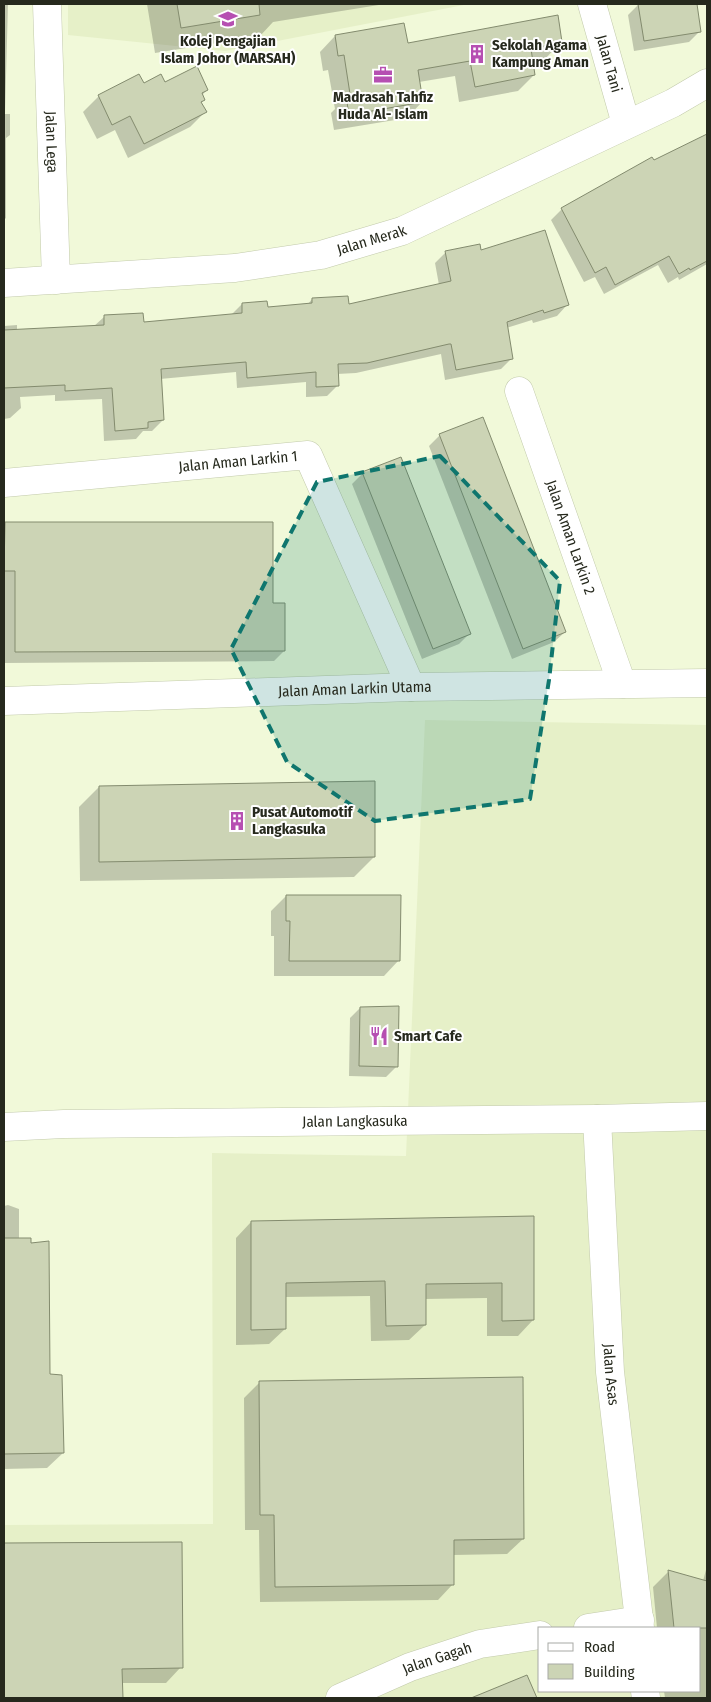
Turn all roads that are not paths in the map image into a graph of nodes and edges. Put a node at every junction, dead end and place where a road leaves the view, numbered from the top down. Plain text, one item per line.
1 (47, 4) edge
2 (592, 4) edge
3 (707, 84) edge
4 (626, 124) junction
5 (56, 280) junction
6 (4, 283) edge
7 (519, 391) dead end
8 (4, 483) edge
9 (707, 683) edge
10 (622, 684) junction
11 (410, 687) junction
12 (4, 701) edge
13 (707, 1116) edge
14 (597, 1119) junction
15 (4, 1127) edge
16 (640, 1624) edge
17 (601, 1627) edge
18 (538, 1636) edge
19 (340, 1698) edge

1 - 5 street, Jalan Lega
2 - 4 street, Jalan Tani
3 - 4 street, Jalan Merak
4 - 5 street, Jalan Merak
5 - 6 street, Jalan Merak
7 - 10 street, Jalan Aman Larkin 2
8 - 11 street, Jalan Aman Larkin 1
9 - 10 street, Jalan Aman Larkin Utama
10 - 11 street, Jalan Aman Larkin Utama
11 - 12 street, Jalan Aman Larkin Utama
13 - 14 street, Jalan Langkasuka
14 - 15 street, Jalan Langkasuka
14 - 16 street, Jalan Asas
16 - 17 street
18 - 19 street, Jalan Gagah

